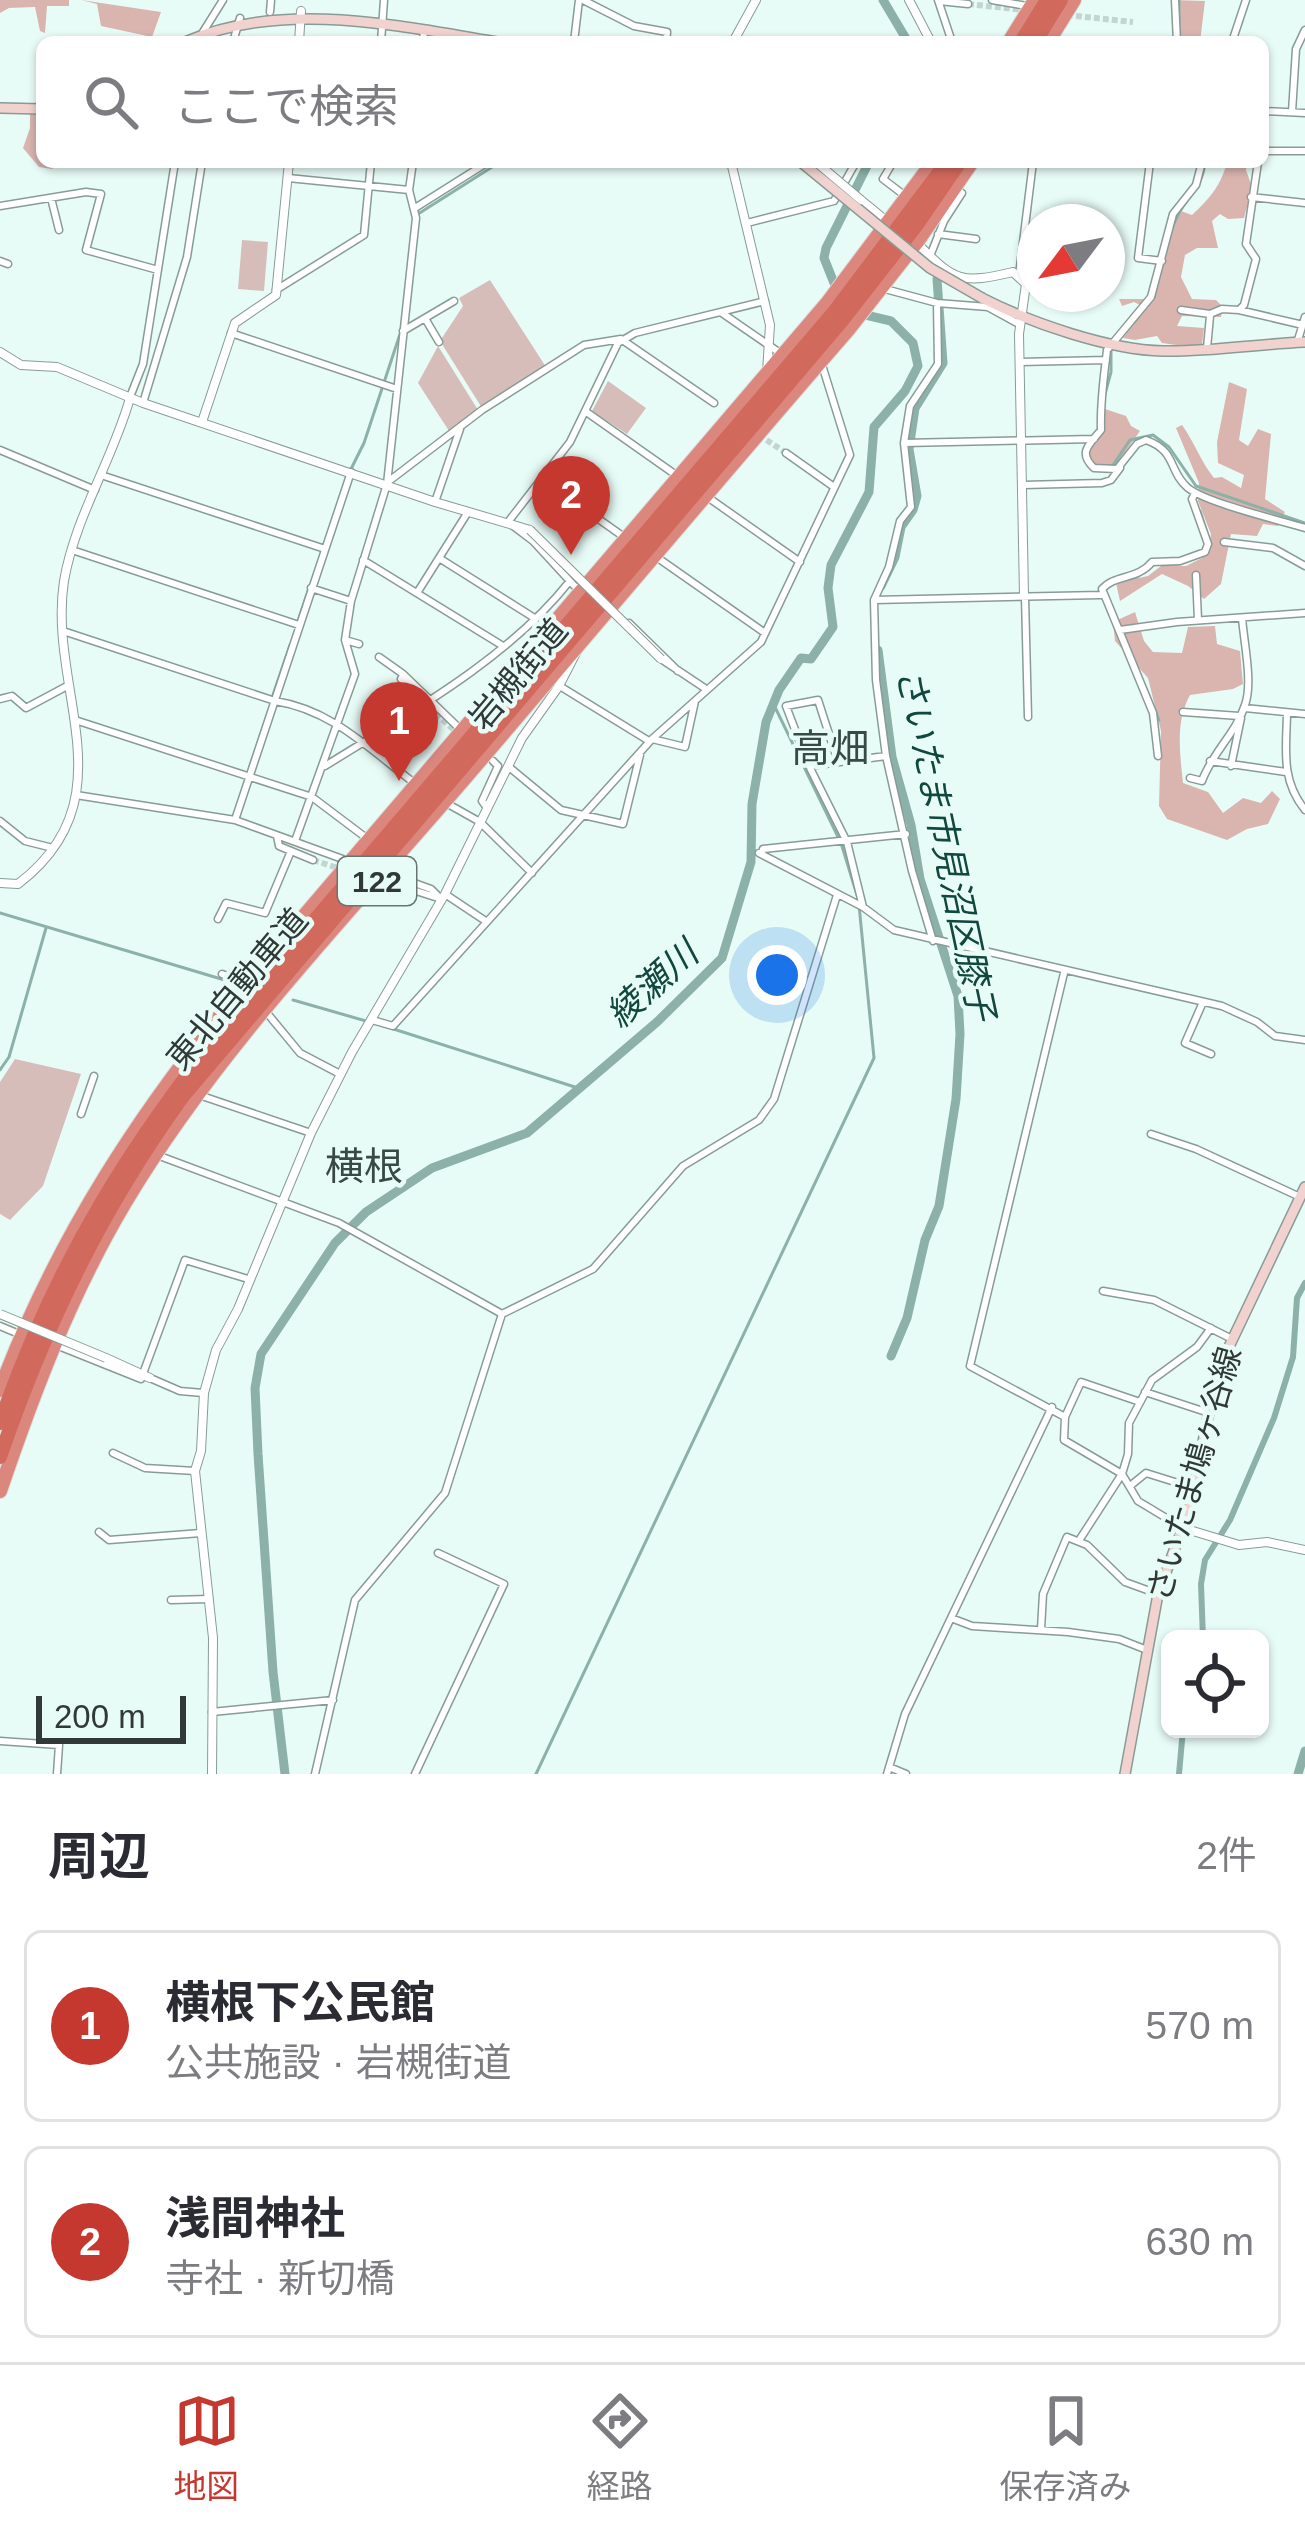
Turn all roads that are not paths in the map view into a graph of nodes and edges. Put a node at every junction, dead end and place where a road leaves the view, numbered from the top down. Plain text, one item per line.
1 (223, 0) edge
2 (384, 0) edge
3 (581, 0) edge
4 (756, 0) edge
5 (909, 0) edge
6 (939, 0) edge
7 (992, 0) edge
8 (1047, 0) edge
9 (1060, 0) edge
10 (1074, 0) edge
11 (1174, 0) edge
12 (1246, 0) edge
13 (1033, 3) edge
14 (968, 4) dead end
15 (270, 6) edge
16 (301, 10) junction
17 (240, 18) junction
18 (382, 22) junction
19 (424, 29) junction
20 (1305, 30) edge
21 (204, 36) edge
22 (205, 36) edge
23 (235, 36) edge
24 (299, 36) edge
25 (381, 36) edge
26 (423, 36) edge
27 (463, 36) edge
28 (575, 36) edge
29 (667, 36) edge
30 (736, 36) edge
31 (928, 36) edge
32 (950, 36) edge
33 (1013, 36) edge
34 (1025, 36) edge
35 (1038, 36) edge
36 (1052, 36) edge
37 (1177, 36) edge
38 (1234, 36) edge
39 (1292, 81) junction
40 (1305, 81) edge
41 (0, 108) edge
42 (36, 109) edge
43 (1269, 110) edge
44 (1292, 112) junction
45 (1305, 113) edge
46 (1269, 151) edge
47 (1305, 151) edge
48 (174, 168) edge
49 (201, 168) edge
50 (289, 168) edge
51 (371, 168) edge
52 (412, 168) edge
53 (479, 168) edge
54 (732, 168) edge
55 (808, 168) edge
56 (823, 168) edge
57 (853, 168) edge
58 (889, 168) edge
59 (930, 168) edge
60 (942, 168) edge
61 (956, 168) edge
62 (968, 168) edge
63 (1032, 168) edge
64 (1149, 168) edge
65 (1200, 168) edge
66 (1257, 168) edge
67 (288, 178) junction
68 (370, 184) junction
69 (410, 190) junction
70 (962, 194) dead end
71 (1251, 197) junction
72 (51, 198) junction
73 (908, 198) junction
74 (1305, 203) edge
75 (1028, 204) edge
76 (0, 206) edge
77 (415, 209) junction
78 (746, 223) junction
79 (891, 224) junction
80 (59, 230) dead end
81 (938, 234) junction
82 (976, 239) dead end
83 (917, 242) junction
84 (930, 256) junction
85 (1162, 261) junction
86 (158, 270) junction
87 (1017, 274) edge
88 (874, 285) junction
89 (276, 290) junction
90 (454, 301) dead end
91 (765, 302) junction
92 (937, 303) junction
93 (1181, 310) dead end
94 (1239, 310) junction
95 (721, 312) junction
96 (1021, 312) edge
97 (1210, 314) junction
98 (838, 316) junction
99 (425, 319) junction
100 (1020, 320) junction
101 (1304, 321) edge
102 (403, 331) junction
103 (231, 333) junction
104 (621, 339) junction
105 (439, 342) dead end
106 (1112, 342) junction
107 (1301, 342) edge
108 (1207, 348) junction
109 (777, 351) junction
110 (0, 352) edge
111 (1106, 360) junction
112 (1020, 362) junction
113 (816, 368) junction
114 (830, 388) junction
115 (397, 389) junction
116 (130, 398) junction
117 (143, 403) junction
118 (714, 403) dead end
119 (585, 411) junction
120 (202, 422) junction
121 (461, 425) junction
122 (1022, 439) junction
123 (1094, 439) junction
124 (908, 443) junction
125 (0, 450) edge
126 (786, 453) tunnel mouth
127 (1120, 468) junction
128 (350, 472) junction
129 (101, 475) junction
130 (679, 477) junction
131 (542, 479) junction
132 (387, 484) junction
133 (1023, 485) junction
134 (834, 488) junction
135 (95, 490) junction
136 (1196, 492) junction
137 (706, 496) junction
138 (435, 502) junction
139 (468, 512) junction
140 (508, 523) junction
141 (1305, 528) edge
142 (627, 539) junction
143 (1224, 542) dead end
144 (325, 549) junction
145 (72, 550) junction
146 (655, 556) junction
147 (439, 558) junction
148 (363, 560) junction
149 (800, 562) junction
150 (1305, 566) edge
151 (1196, 575) dead end
152 (575, 587) junction
153 (311, 588) junction
154 (417, 593) junction
155 (1102, 595) junction
156 (1025, 596) junction
157 (874, 600) junction
158 (351, 602) junction
159 (613, 605) junction
160 (1305, 613) edge
161 (1241, 618) junction
162 (536, 619) junction
163 (1198, 621) junction
164 (299, 625) junction
165 (1120, 630) junction
166 (63, 631) junction
167 (765, 633) junction
168 (345, 640) junction
169 (359, 644) dead end
170 (506, 645) junction
171 (379, 657) dead end
172 (525, 658) junction
173 (661, 659) joint
174 (678, 671) junction
175 (403, 674) junction
176 (555, 682) junction
177 (69, 685) junction
178 (706, 688) junction
179 (416, 695) tunnel mouth
180 (0, 698) edge
181 (426, 699) junction
182 (695, 700) junction
183 (275, 701) junction
184 (1183, 712) dead end
185 (1242, 713) junction
186 (1305, 714) edge
187 (1287, 715) junction
188 (1028, 717) dead end
189 (75, 720) junction
190 (337, 724) junction
191 (462, 732) junction
192 (651, 740) junction
193 (365, 741) junction
194 (641, 752) junction
195 (886, 756) junction
196 (1158, 756) dead end
197 (493, 761) dead end
198 (1210, 761) junction
199 (838, 762) junction
200 (507, 766) junction
201 (809, 766) junction
202 (1231, 766) junction
203 (322, 768) junction
204 (1286, 772) junction
205 (248, 777) junction
206 (1190, 778) dead end
207 (416, 785) junction
208 (76, 795) junction
209 (311, 797) junction
210 (445, 802) junction
211 (487, 808) junction
212 (1305, 810) edge
213 (584, 814) junction
214 (235, 820) junction
215 (0, 821) edge
216 (480, 822) junction
217 (906, 834) junction
218 (277, 836) junction
219 (370, 840) junction
220 (295, 841) junction
221 (847, 842) junction
222 (53, 848) junction
223 (291, 851) junction
224 (313, 860) tunnel mouth
225 (351, 862) junction
226 (385, 872) junction
227 (532, 873) junction
228 (0, 883) edge
229 (413, 890) tunnel mouth
230 (837, 895) junction
231 (443, 897) junction
232 (861, 906) junction
233 (218, 920) dead end
234 (487, 922) junction
235 (936, 942) junction
236 (1064, 972) junction
237 (221, 974) dead end
238 (246, 984) junction
239 (1202, 1002) junction
240 (266, 1012) junction
241 (371, 1020) junction
242 (1305, 1040) edge
243 (1211, 1054) dead end
244 (340, 1074) junction
245 (94, 1076) dead end
246 (199, 1095) junction
247 (81, 1114) dead end
248 (311, 1133) junction
249 (1151, 1134) dead end
250 (155, 1154) junction
251 (1303, 1192) edge
252 (282, 1199) junction
253 (248, 1279) junction
254 (1102, 1291) dead end
255 (0, 1314) edge
256 (502, 1314) junction
257 (0, 1326) edge
258 (1210, 1328) junction
259 (22, 1335) junction
260 (1230, 1338) junction
261 (53, 1344) junction
262 (147, 1376) junction
263 (0, 1390) edge
264 (1145, 1392) junction
265 (204, 1393) junction
266 (1140, 1402) junction
267 (1052, 1407) junction
268 (1206, 1412) junction
269 (1065, 1417) junction
270 (0, 1423) edge
271 (113, 1453) dead end
272 (0, 1457) edge
273 (195, 1471) junction
274 (1122, 1474) junction
275 (1130, 1486) junction
276 (1194, 1488) junction
277 (0, 1491) edge
278 (1183, 1528) junction
279 (99, 1532) dead end
280 (201, 1533) junction
281 (1079, 1539) junction
282 (1305, 1550) edge
283 (438, 1553) dead end
284 (1158, 1594) junction
285 (209, 1599) junction
286 (171, 1600) dead end
287 (950, 1618) junction
288 (1041, 1630) junction
289 (1148, 1651) junction
290 (333, 1700) junction
291 (212, 1712) junction
292 (0, 1741) edge
293 (888, 1770) edge
294 (56, 1774) edge
295 (212, 1774) edge
296 (315, 1774) edge
297 (415, 1774) edge
298 (906, 1774) edge
299 (1125, 1774) edge

1 - 21 street
2 - 18 street
3 - 28 street
3 - 29 street
4 - 30 street
5 - 31 street
6 - 14 street
6 - 32 street
7 - 13 street
8 - 34 highway
9 - 35 highway
10 - 36 highway
11 - 37 street
12 - 38 street
13 - 33 highway
15 - 16 main road
15 - 17 main road
16 - 18 main road
16 - 24 street
17 - 22 main road
17 - 23 street
18 - 19 main road
18 - 25 street
19 - 26 street
19 - 27 main road
20 - 39 street
39 - 40 street
39 - 44 street
41 - 42 main road
43 - 44 street
44 - 45 street
46 - 47 street
48 - 86 street
49 - 117 street
50 - 67 street
51 - 68 street
52 - 69 street
53 - 77 street
54 - 78 street
55 - 100 main road, bridge
56 - 79 street, bridge
57 - 78 street
58 - 73 street
59 - 73 highway, 岩槻街道 / 122
60 - 88 highway, 東北自動車道
61 - 88 highway, 東北自動車道
62 - 83 highway, 岩槻街道 / 122
63 - 75 street
64 - 85 street
65 - 85 street
66 - 71 street
67 - 68 street
67 - 89 street
68 - 69 street
68 - 89 street
69 - 77 street
70 - 81 street
71 - 74 street
71 - 94 street
72 - 76 street
72 - 80 street
72 - 86 street
73 - 79 highway, 岩槻街道 / 122
77 - 102 street
78 - 91 street
79 - 98 highway, 岩槻街道 / 122
81 - 82 street
81 - 84 street
83 - 84 street
83 - 88 highway, 岩槻街道 / 122
84 - 87 street
85 - 106 street
86 - 116 street
88 - 92 street
88 - 98 highway, 東北自動車道
88 - 98 highway, 岩槻街道 / 122
89 - 103 street
90 - 99 street
91 - 95 street
91 - 109 street
92 - 100 street
92 - 124 street
93 - 97 street
94 - 97 street
94 - 101 street
95 - 104 street
95 - 109 street
96 - 100 street
97 - 108 street
98 - 109 highway, 岩槻街道 / 122
98 - 113 highway, 岩槻街道 / 122
98 - 270 highway, 東北自動車道
98 - 272 highway, 東北自動車道
99 - 102 street
99 - 105 street
100 - 106 main road
100 - 112 street
101 - 107 street
102 - 115 street
103 - 115 street
103 - 120 street
104 - 118 street
104 - 119 street
104 - 121 street
106 - 108 main road
106 - 111 street
107 - 108 main road
109 - 130 highway, 岩槻街道 / 122
110 - 116 street
111 - 112 street
111 - 123 street
112 - 122 street
113 - 114 street
113 - 114 street
113 - 137 highway, 岩槻街道 / 122
114 - 134 street
115 - 132 street
116 - 117 street
116 - 129 street
117 - 120 street
119 - 130 street
119 - 131 street
120 - 128 street
121 - 132 street
121 - 138 street
122 - 123 street
122 - 124 street
122 - 133 street
123 - 127 street
124 - 157 street
125 - 135 street
126 - 134 street
127 - 133 street
127 - 136 street
128 - 132 street
128 - 144 street
129 - 135 street
129 - 144 street
130 - 142 highway, 岩槻街道 / 122
131 - 140 street
131 - 142 street
132 - 138 street
132 - 148 street
133 - 156 street
134 - 149 street
135 - 145 street
136 - 141 street
136 - 155 street
137 - 146 highway, 岩槻街道 / 122
137 - 149 street
138 - 139 street
139 - 140 street
139 - 147 street
140 - 152 street
140 - 173 street, bridge
142 - 152 highway, 岩槻街道 / 122
143 - 150 street
144 - 153 street
145 - 164 street
145 - 166 street
146 - 159 highway, 岩槻街道 / 122
146 - 167 street
147 - 154 street
147 - 162 street
148 - 154 street
148 - 158 street
149 - 167 street
151 - 163 street
152 - 162 street
152 - 172 highway, 岩槻街道 / 122
153 - 158 street
153 - 164 street
154 - 170 street
155 - 156 street
155 - 165 street
156 - 157 street
156 - 188 street
157 - 195 street
158 - 168 street
159 - 174 street
159 - 176 highway, 岩槻街道 / 122
160 - 161 street
161 - 163 street
161 - 185 street
162 - 170 street
163 - 165 street
164 - 183 street
165 - 196 street
166 - 177 street
166 - 183 street
167 - 178 street
168 - 169 street
168 - 190 street
170 - 172 street
170 - 181 street
171 - 175 street
172 - 191 highway, 岩槻街道 / 122
173 - 174 street
174 - 178 street
175 - 179 street
175 - 181 street
176 - 192 street
176 - 200 street
176 - 210 highway, 岩槻街道 / 122
177 - 180 street
177 - 189 street
178 - 182 street
181 - 191 street
181 - 193 street
182 - 192 street
182 - 192 street
183 - 190 street
183 - 205 street
184 - 185 street
185 - 187 street
185 - 198 street
185 - 202 street
186 - 187 street
187 - 204 street
189 - 205 street
189 - 208 street
190 - 193 street
190 - 203 street
191 - 207 highway, 岩槻街道 / 122
192 - 194 street
193 - 203 street
193 - 207 street
194 - 213 street
194 - 213 street
195 - 199 street
195 - 217 street
197 - 211 street
198 - 202 street
198 - 206 street
199 - 201 street
199 - 201 street
200 - 211 street
200 - 213 street
201 - 221 street
202 - 204 street
203 - 209 street
204 - 212 street
205 - 209 street
205 - 214 street
207 - 219 highway, 岩槻街道 / 122
208 - 214 street
208 - 222 street
209 - 219 street
209 - 220 street
210 - 216 street
210 - 226 highway, 岩槻街道 / 122
211 - 216 street
213 - 227 street
214 - 218 street
215 - 222 street
216 - 227 street
216 - 231 street
217 - 221 street
217 - 235 street
218 - 220 street
218 - 223 street
219 - 225 highway, 岩槻街道 / 122
220 - 225 street
221 - 230 street
221 - 232 street
222 - 228 street
223 - 224 street
223 - 233 street
225 - 238 highway, 岩槻街道 / 122
226 - 231 street
226 - 240 highway, 岩槻街道 / 122
227 - 234 street
229 - 231 street
230 - 232 street
230 - 256 street
231 - 234 street
231 - 241 street
232 - 235 street
234 - 241 street
235 - 236 street
236 - 239 street
236 - 267 street
237 - 238 street
238 - 259 highway, 岩槻街道 / 122
239 - 242 street
239 - 243 street
240 - 244 street
240 - 246 highway, 岩槻街道 / 122
241 - 244 street
244 - 248 street
245 - 247 street
246 - 248 street
246 - 250 highway, 岩槻街道 / 122
248 - 252 street
249 - 251 street
250 - 252 street
250 - 261 highway, 岩槻街道 / 122
251 - 260 main road, さいたま鳩ヶ谷線
252 - 253 street
252 - 256 street
253 - 262 street
253 - 265 street
254 - 258 street
255 - 262 street, bridge
256 - 290 street
257 - 259 street
258 - 260 street
258 - 264 street
259 - 263 highway, 岩槻街道 / 122
260 - 268 main road, さいたま鳩ヶ谷線
261 - 262 street
261 - 277 highway, 岩槻街道 / 122
262 - 265 street
264 - 266 street
264 - 268 street
265 - 273 street
266 - 269 street
266 - 274 street
267 - 269 street
267 - 287 street
268 - 276 main road, さいたま鳩ヶ谷線
269 - 274 street
271 - 273 street
273 - 280 street
274 - 275 street
274 - 281 street
275 - 276 street
275 - 278 street
276 - 278 main road, さいたま鳩ヶ谷線
278 - 282 street
278 - 284 main road, さいたま鳩ヶ谷線
279 - 280 street
280 - 285 street
281 - 284 street
281 - 288 street
283 - 297 street
284 - 289 main road, さいたま鳩ヶ谷線
285 - 286 street
285 - 291 street
287 - 288 street
287 - 293 street
288 - 289 street
289 - 299 main road, さいたま鳩ヶ谷線
290 - 291 street
290 - 296 street
291 - 295 street
292 - 294 street
293 - 298 street

